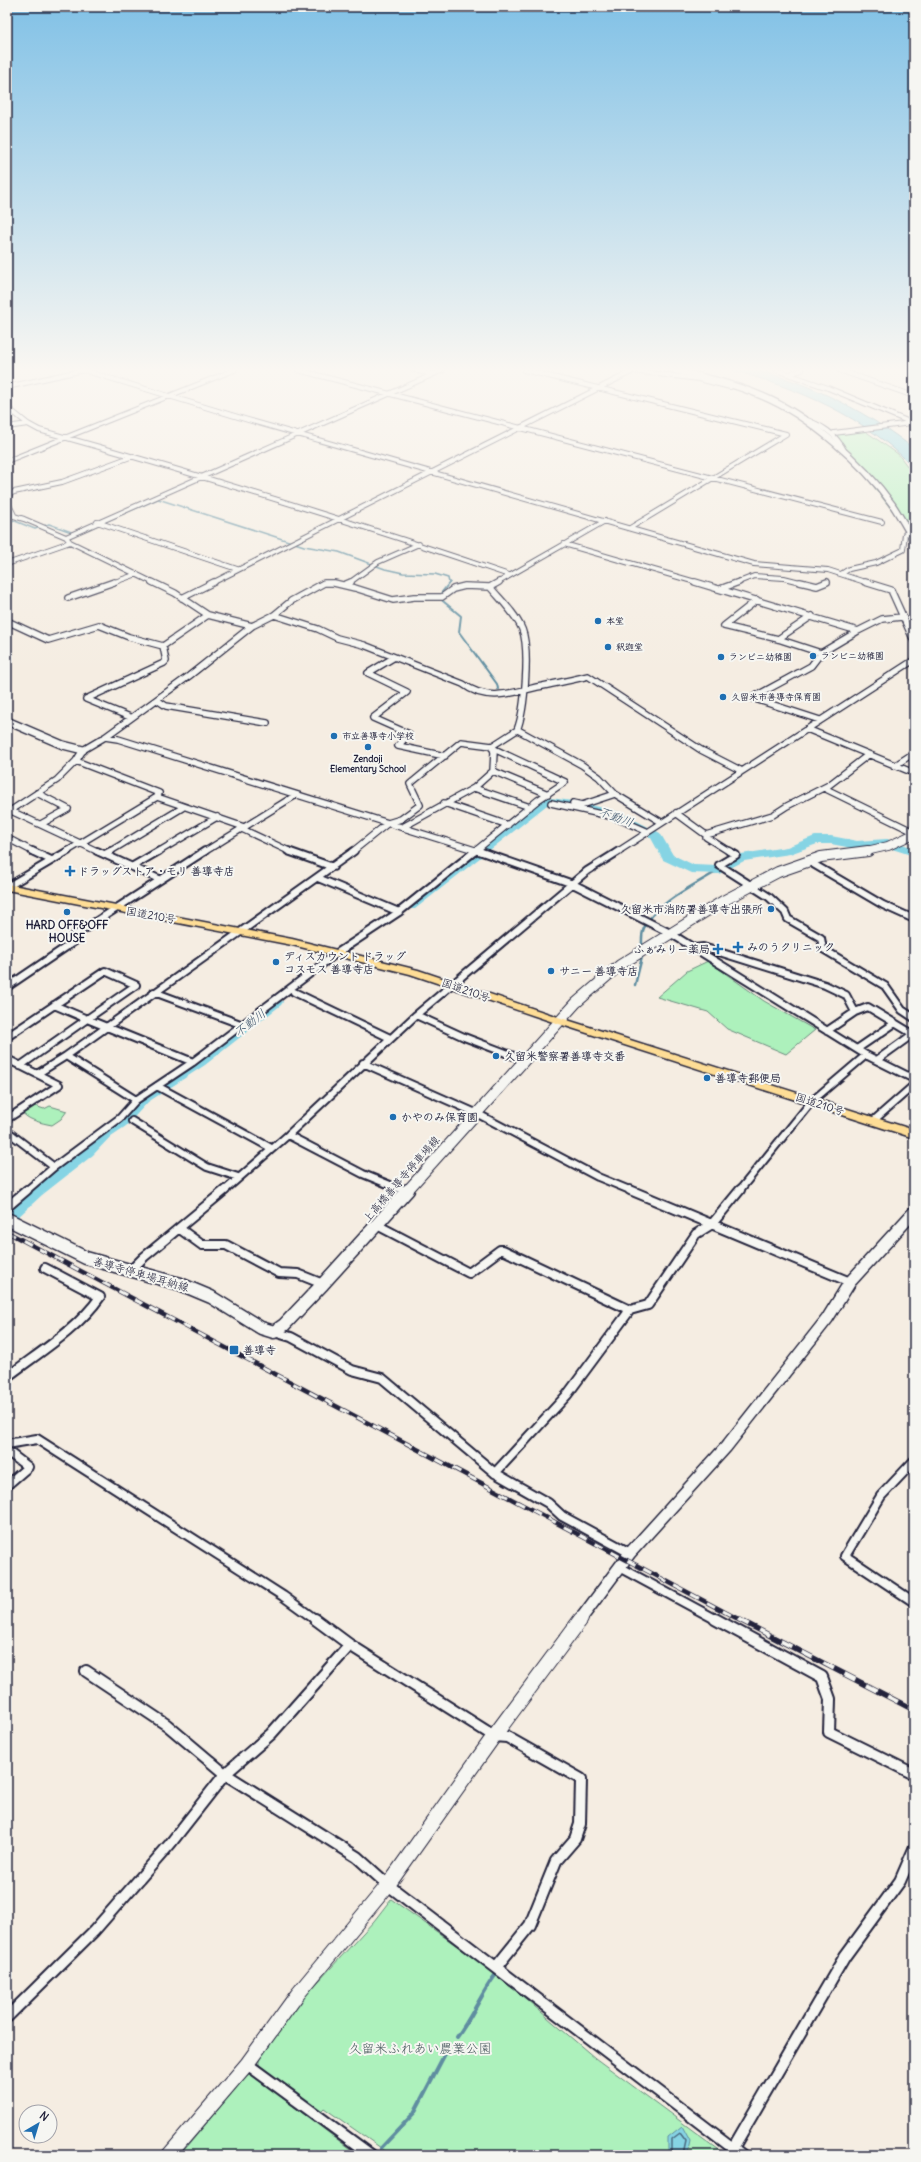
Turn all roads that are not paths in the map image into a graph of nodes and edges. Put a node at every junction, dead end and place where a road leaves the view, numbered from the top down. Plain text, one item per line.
1 (95, 471) edge
2 (181, 471) edge
3 (214, 471) edge
4 (425, 471) edge
5 (685, 471) edge
6 (725, 471) edge
7 (861, 471) edge
8 (429, 472) junction
9 (200, 477) junction
10 (713, 478) junction
11 (7, 514) edge
12 (14, 515) junction
13 (339, 519) junction
14 (605, 521) junction
15 (97, 522) junction
16 (882, 522) dead end
17 (630, 528) junction
18 (909, 532) junction
19 (66, 537) junction
20 (914, 541) edge
21 (70, 542) junction
22 (419, 544) junction
23 (564, 544) junction
24 (7, 564) edge
25 (768, 566) junction
26 (237, 569) junction
27 (137, 574) junction
28 (841, 574) junction
29 (509, 575) junction
30 (754, 576) junction
31 (827, 582) dead end
32 (344, 585) junction
33 (490, 587) junction
34 (720, 589) junction
35 (68, 598) dead end
36 (182, 598) junction
37 (757, 600) junction
38 (208, 615) junction
39 (274, 615) junction
40 (812, 616) junction
41 (902, 616) junction
42 (7, 622) edge
43 (252, 626) junction
44 (858, 631) junction
45 (778, 638) junction
46 (914, 641) edge
47 (163, 646) junction
48 (822, 653) junction
49 (393, 658) junction
50 (914, 660) edge
51 (525, 693) junction
52 (157, 700) junction
53 (130, 717) junction
54 (820, 720) junction
55 (7, 721) edge
56 (267, 723) dead end
57 (807, 729) junction
58 (518, 730) junction
59 (105, 737) junction
60 (492, 747) junction
61 (83, 750) junction
62 (914, 753) edge
63 (868, 755) junction
64 (445, 756) junction
65 (76, 761) junction
66 (894, 766) junction
67 (493, 771) junction
68 (742, 771) junction
69 (914, 773) edge
70 (474, 788) junction
71 (824, 788) junction
72 (37, 793) junction
73 (548, 794) junction
74 (615, 794) junction
75 (296, 795) junction
76 (157, 797) junction
77 (540, 799) junction
78 (551, 803) dead end
79 (444, 804) junction
80 (530, 807) junction
81 (182, 808) junction
82 (9, 811) edge
83 (676, 813) junction
84 (217, 817) junction
85 (661, 822) junction
86 (388, 823) junction
87 (41, 824) junction
88 (508, 825) junction
89 (403, 827) junction
90 (243, 828) junction
91 (646, 831) junction
92 (914, 833) edge
93 (706, 835) junction
94 (7, 838) edge
95 (79, 842) junction
96 (480, 850) junction
97 (105, 854) junction
98 (51, 860) junction
99 (808, 861) junction
100 (133, 866) junction
101 (333, 867) junction
102 (318, 878) junction
103 (159, 879) junction
104 (573, 884) junction
105 (749, 885) junction
106 (7, 887) edge
107 (114, 909) junction
108 (399, 912) junction
109 (914, 919) edge
110 (240, 931) junction
111 (670, 933) junction
112 (695, 948) junction
113 (337, 953) junction
114 (7, 986) edge
115 (453, 986) junction
116 (154, 992) junction
117 (294, 992) dead end
118 (54, 1005) junction
119 (855, 1012) junction
120 (416, 1015) junction
121 (914, 1018) edge
122 (87, 1019) junction
123 (560, 1021) junction
124 (895, 1023) junction
125 (243, 1025) junction
126 (107, 1027) junction
127 (827, 1031) junction
128 (7, 1037) edge
129 (390, 1038) junction
130 (857, 1049) junction
131 (866, 1055) junction
132 (66, 1056) junction
133 (7, 1059) edge
134 (524, 1060) junction
135 (876, 1060) junction
136 (193, 1062) junction
137 (363, 1063) junction
138 (20, 1066) junction
139 (37, 1074) junction
140 (914, 1079) edge
141 (914, 1084) edge
142 (156, 1086) junction
143 (136, 1100) junction
144 (812, 1101) junction
145 (476, 1113) junction
146 (7, 1119) edge
147 (873, 1121) junction
148 (132, 1122) dead end
149 (7, 1131) edge
150 (914, 1134) edge
151 (288, 1135) junction
152 (271, 1148) junction
153 (54, 1167) junction
154 (238, 1177) junction
155 (405, 1191) junction
156 (7, 1207) edge
157 (914, 1212) edge
158 (7, 1219) edge
159 (712, 1224) junction
160 (377, 1225) junction
161 (180, 1229) junction
162 (45, 1268) dead end
163 (130, 1271) junction
164 (850, 1282) junction
165 (323, 1284) junction
166 (630, 1310) junction
167 (274, 1332) junction
168 (7, 1377) edge
169 (7, 1444) edge
170 (7, 1451) edge
171 (914, 1461) edge
172 (495, 1473) junction
173 (7, 1485) edge
174 (630, 1553) junction
175 (619, 1567) junction
176 (914, 1602) edge
177 (350, 1645) junction
178 (86, 1671) dead end
179 (494, 1736) junction
180 (224, 1774) junction
181 (914, 1774) edge
182 (914, 1848) edge
183 (388, 1885) junction
184 (497, 1966) junction
185 (7, 2017) edge
186 (247, 2064) junction
187 (738, 2152) edge
188 (169, 2155) edge
189 (371, 2155) edge

1 - 12 street
2 - 9 street
3 - 9 street
4 - 8 street
5 - 10 street
6 - 10 street
7 - 18 street
8 - 13 street
8 - 14 street
9 - 13 street
9 - 15 street
10 - 16 street
10 - 17 street
11 - 12 street
12 - 19 street
13 - 22 street
13 - 26 street
14 - 17 street
14 - 23 street
15 - 19 street
15 - 26 street
17 - 25 street
18 - 20 street
18 - 28 street
19 - 21 street
21 - 24 street
21 - 27 street
22 - 29 street
22 - 32 street
23 - 29 street
23 - 34 street
25 - 28 street
25 - 30 street
26 - 36 street
27 - 35 street
27 - 36 street
28 - 41 street
29 - 33 street
30 - 31 street
30 - 34 street
32 - 33 street
32 - 39 street
33 - 51 street
34 - 37 street
36 - 38 street
37 - 40 street
37 - 45 street
38 - 43 street
38 - 47 street
39 - 43 street
39 - 49 street
40 - 44 street
40 - 45 street
41 - 44 street
41 - 46 street
42 - 47 street
43 - 52 street
44 - 48 street
45 - 48 street
47 - 53 street
48 - 54 street
49 - 51 street
49 - 64 street
50 - 54 street
51 - 58 street
51 - 68 street
52 - 53 street
52 - 56 street
53 - 59 street
54 - 57 street
55 - 61 street
57 - 63 street
57 - 68 street
58 - 60 street
58 - 74 street
59 - 61 street
59 - 75 street
60 - 64 street
60 - 67 street
60 - 73 street
61 - 65 street
62 - 66 street
63 - 66 street
63 - 71 street
64 - 86 street
65 - 72 street
65 - 76 street
66 - 69 street
67 - 70 street
67 - 73 street
68 - 83 street
70 - 79 street
70 - 80 street
71 - 92 street
71 - 93 street
72 - 82 street
72 - 87 street
73 - 77 street
74 - 77 street
74 - 85 street
75 - 86 street
75 - 90 street
76 - 81 street
76 - 95 street
77 - 80 street
78 - 91 street
79 - 88 street
79 - 89 street
80 - 88 street
81 - 84 street
81 - 97 street
82 - 87 street
83 - 85 street
83 - 93 street
84 - 90 street
84 - 100 street
85 - 91 street
86 - 89 street
86 - 101 street
87 - 95 street
88 - 96 street
89 - 96 street
90 - 101 street
90 - 103 street
91 - 104 street
92 - 99 main road, 上高橋善導寺停車場線
93 - 105 street
94 - 98 street
95 - 97 street
95 - 98 street
96 - 104 street
96 - 108 street
97 - 100 street
98 - 106 street
99 - 105 main road, 上高橋善導寺停車場線
99 - 109 street
100 - 103 street
101 - 102 street
102 - 108 street
102 - 110 street
103 - 107 street
104 - 111 street
104 - 115 street
105 - 111 main road, 上高橋善導寺停車場線
105 - 121 street
106 - 107 highway, 国道210号
107 - 110 highway, 国道210号
107 - 114 street
108 - 113 street
110 - 113 highway, 国道210号
110 - 116 street
111 - 112 street
111 - 123 main road, 上高橋善導寺停車場線
112 - 119 street
112 - 127 street
113 - 115 highway, 国道210号
113 - 125 street
115 - 120 street
115 - 123 highway, 国道210号
116 - 125 street
116 - 126 street
117 - 129 street
118 - 122 street
118 - 122 street
118 - 128 street
119 - 124 street
119 - 127 street
120 - 129 street
120 - 134 street
122 - 126 street
122 - 138 street
123 - 134 main road, 上高橋善導寺停車場線
123 - 144 highway, 国道210号
124 - 130 street
124 - 135 street
125 - 136 street
126 - 132 street
126 - 136 street
127 - 130 street
129 - 137 street
130 - 131 street
131 - 135 street
131 - 144 street
132 - 139 street
132 - 143 street
133 - 138 street
134 - 145 main road, 上高橋善導寺停車場線
135 - 140 street
136 - 142 street
137 - 145 street
137 - 151 street
138 - 139 street
139 - 146 street
141 - 147 street
142 - 143 street
142 - 152 street
143 - 153 street
144 - 147 highway, 国道210号
144 - 159 street
145 - 155 main road, 上高橋善導寺停車場線
145 - 159 street
147 - 150 highway, 国道210号
148 - 154 street
149 - 153 street
151 - 152 street
151 - 155 street
152 - 154 street
153 - 156 street
154 - 161 street
155 - 160 main road, 上高橋善導寺停車場線
157 - 164 street
158 - 163 main road, 善導寺停車場耳納線
159 - 164 street
159 - 166 street
160 - 165 main road, 上高橋善導寺停車場線
160 - 166 street
161 - 163 street
161 - 165 street
162 - 168 street
163 - 167 main road, 善導寺停車場耳納線
164 - 174 street
165 - 167 main road, 上高橋善導寺停車場線
166 - 172 street
167 - 172 street
169 - 177 street
170 - 173 street
171 - 176 street
172 - 174 street
174 - 175 street
175 - 179 street
175 - 181 street
177 - 179 street
177 - 180 street
178 - 180 street
179 - 183 street
179 - 184 street
180 - 183 street
180 - 185 street
182 - 187 street
183 - 184 street
183 - 186 street
184 - 187 street
186 - 188 street
186 - 189 street

